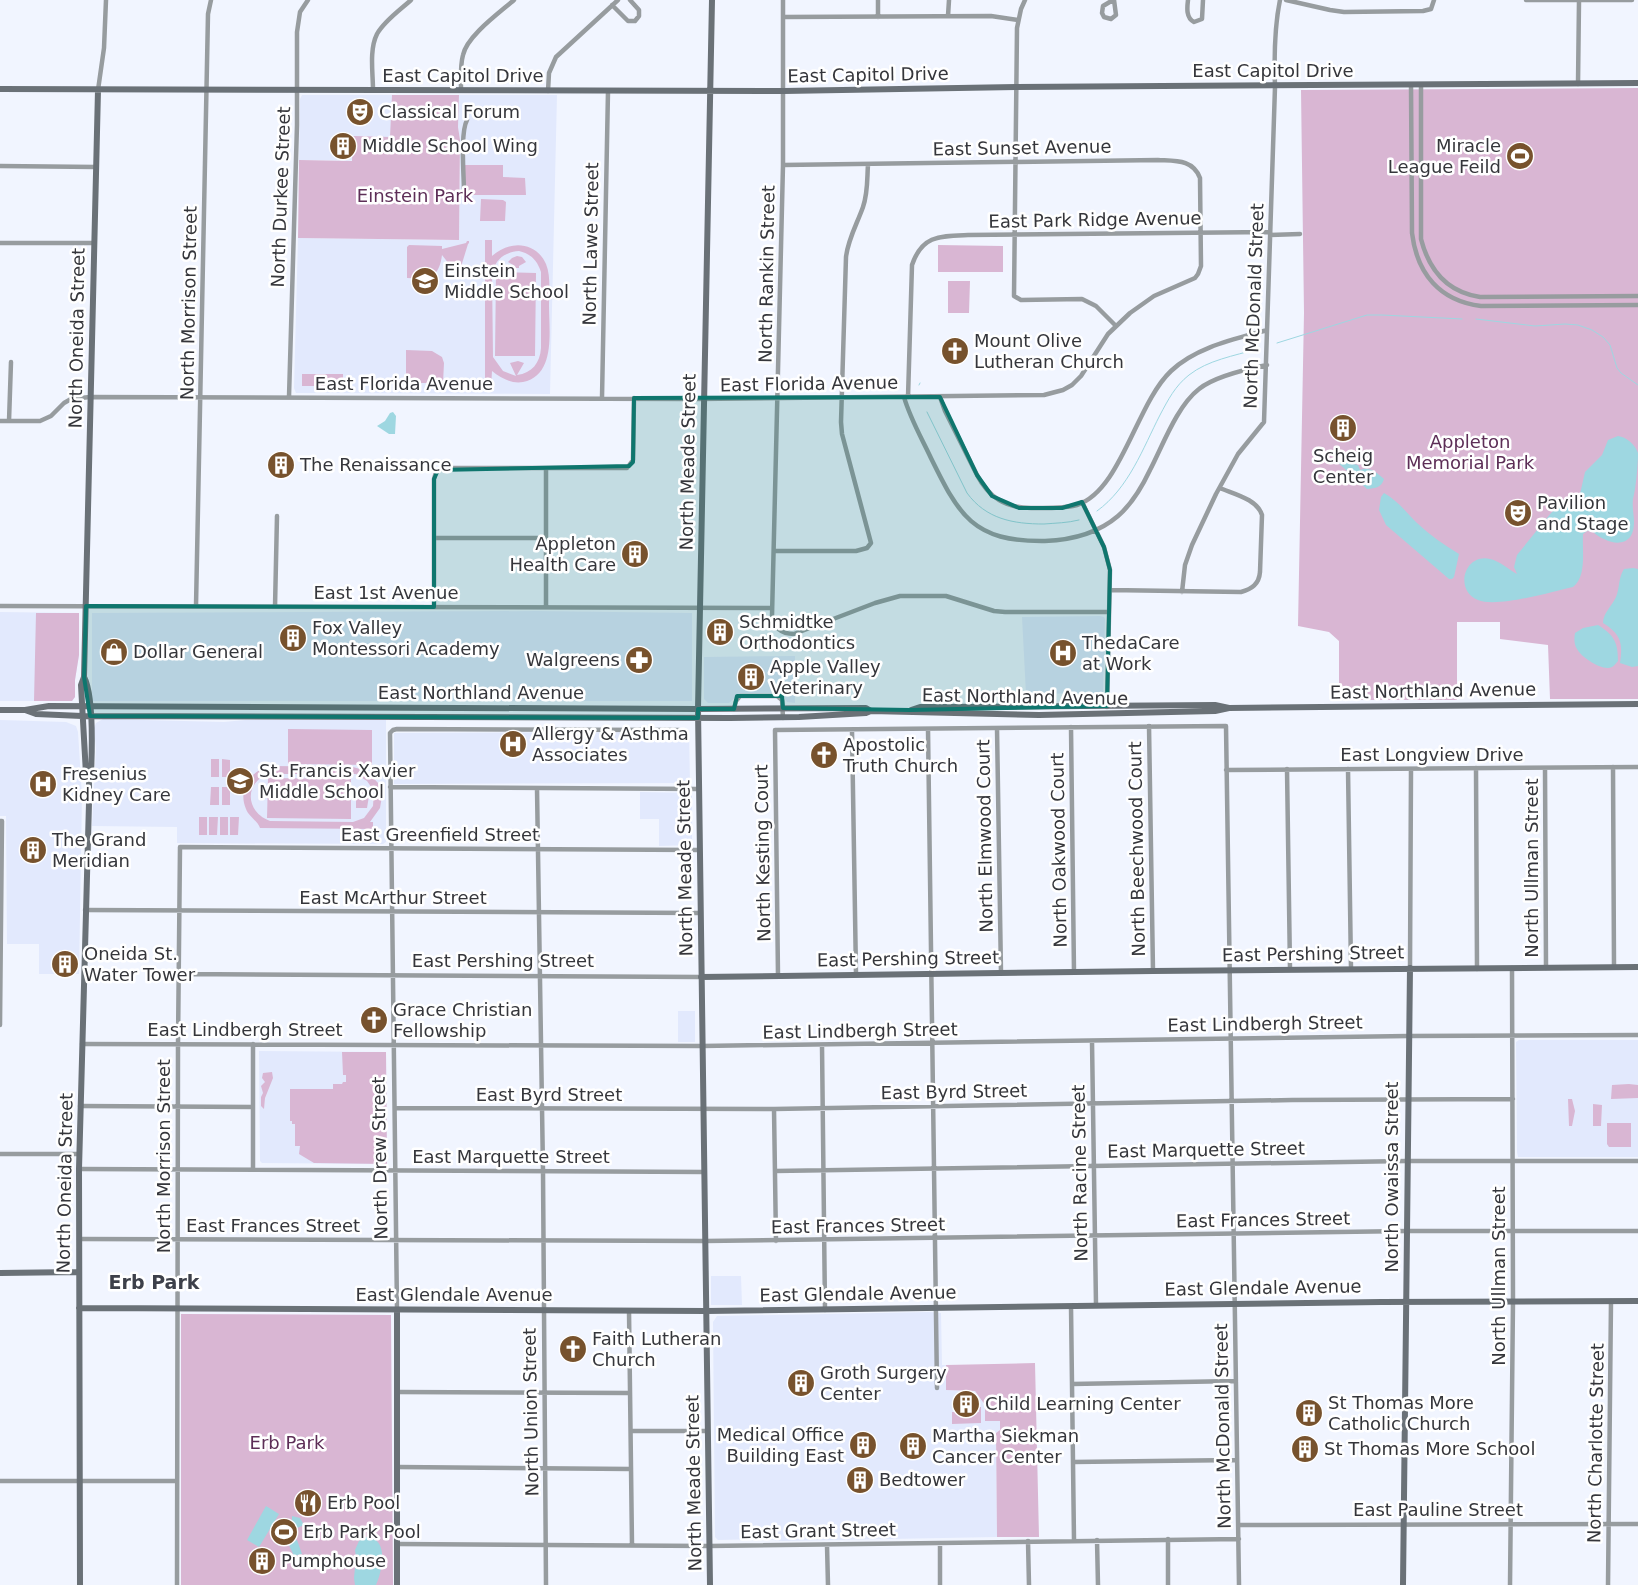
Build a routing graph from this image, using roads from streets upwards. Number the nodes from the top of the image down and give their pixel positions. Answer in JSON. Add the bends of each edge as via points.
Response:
{"nodes":[{"id":1,"x":106,"y":0,"type":"edge"},
{"id":2,"x":211,"y":0,"type":"edge"},
{"id":3,"x":308,"y":0,"type":"edge"},
{"id":4,"x":411,"y":0,"type":"edge"},
{"id":5,"x":514,"y":0,"type":"edge"},
{"id":6,"x":618,"y":0,"type":"edge"},
{"id":7,"x":630,"y":0,"type":"edge"},
{"id":8,"x":712,"y":0,"type":"edge"},
{"id":9,"x":783,"y":0,"type":"edge"},
{"id":10,"x":878,"y":0,"type":"edge"},
{"id":11,"x":949,"y":0,"type":"edge"},
{"id":12,"x":1025,"y":0,"type":"edge"},
{"id":13,"x":1188,"y":0,"type":"edge"},
{"id":14,"x":1203,"y":0,"type":"edge"},
{"id":15,"x":1280,"y":0,"type":"edge"},
{"id":16,"x":1286,"y":0,"type":"edge"},
{"id":17,"x":1526,"y":0,"type":"edge"},
{"id":18,"x":1632,"y":0,"type":"edge"},
{"id":19,"x":1579,"y":1,"type":"edge"},
{"id":20,"x":1434,"y":2,"type":"edge"},
{"id":21,"x":612,"y":5,"type":"junction"},
{"id":22,"x":948,"y":16,"type":"junction"},
{"id":23,"x":783,"y":17,"type":"junction"},
{"id":24,"x":878,"y":17,"type":"junction"},
{"id":25,"x":1018,"y":20,"type":"junction"},
{"id":26,"x":1638,"y":83,"type":"edge"},
{"id":27,"x":1578,"y":84,"type":"junction"},
{"id":28,"x":1411,"y":85,"type":"junction"},
{"id":29,"x":1421,"y":85,"type":"junction"},
{"id":30,"x":1016,"y":87,"type":"junction"},
{"id":31,"x":1275,"y":87,"type":"junction"},
{"id":32,"x":0,"y":89,"type":"edge"},
{"id":33,"x":98,"y":90,"type":"junction"},
{"id":34,"x":207,"y":90,"type":"junction"},
{"id":35,"x":297,"y":90,"type":"junction"},
{"id":36,"x":373,"y":90,"type":"junction"},
{"id":37,"x":461,"y":90,"type":"junction"},
{"id":38,"x":548,"y":91,"type":"junction"},
{"id":39,"x":608,"y":91,"type":"junction"},
{"id":40,"x":711,"y":92,"type":"junction"},
{"id":41,"x":784,"y":92,"type":"junction"},
{"id":42,"x":467,"y":120,"type":"dead end"},
{"id":43,"x":1015,"y":162,"type":"junction"},
{"id":44,"x":868,"y":164,"type":"junction"},
{"id":45,"x":783,"y":165,"type":"junction"},
{"id":46,"x":0,"y":166,"type":"edge"},
{"id":47,"x":96,"y":167,"type":"junction"},
{"id":48,"x":464,"y":192,"type":"dead end"},
{"id":49,"x":1201,"y":232,"type":"junction"},
{"id":50,"x":1270,"y":233,"type":"junction"},
{"id":51,"x":1300,"y":234,"type":"dead end"},
{"id":52,"x":1014,"y":235,"type":"junction"},
{"id":53,"x":0,"y":243,"type":"edge"},
{"id":54,"x":94,"y":243,"type":"junction"},
{"id":55,"x":1638,"y":296,"type":"edge"},
{"id":56,"x":1638,"y":305,"type":"edge"},
{"id":57,"x":1116,"y":326,"type":"junction"},
{"id":58,"x":1267,"y":330,"type":"junction"},
{"id":59,"x":11,"y":362,"type":"dead end"},
{"id":60,"x":1267,"y":365,"type":"junction"},
{"id":61,"x":90,"y":396,"type":"junction"},
{"id":62,"x":940,"y":396,"type":"junction"},
{"id":63,"x":200,"y":397,"type":"junction"},
{"id":64,"x":289,"y":397,"type":"junction"},
{"id":65,"x":841,"y":397,"type":"junction"},
{"id":66,"x":906,"y":397,"type":"junction"},
{"id":67,"x":602,"y":398,"type":"junction"},
{"id":68,"x":634,"y":398,"type":"junction"},
{"id":69,"x":778,"y":398,"type":"junction"},
{"id":70,"x":704,"y":399,"type":"junction"},
{"id":71,"x":0,"y":421,"type":"edge"},
{"id":72,"x":9,"y":421,"type":"junction"},
{"id":73,"x":546,"y":468,"type":"junction"},
{"id":74,"x":1220,"y":488,"type":"junction"},
{"id":75,"x":1082,"y":502,"type":"junction"},
{"id":76,"x":277,"y":516,"type":"dead end"},
{"id":77,"x":1096,"y":532,"type":"junction"},
{"id":78,"x":434,"y":538,"type":"junction"},
{"id":79,"x":546,"y":538,"type":"junction"},
{"id":80,"x":774,"y":551,"type":"junction"},
{"id":81,"x":1110,"y":590,"type":"junction"},
{"id":82,"x":1182,"y":592,"type":"junction"},
{"id":83,"x":0,"y":606,"type":"edge"},
{"id":84,"x":86,"y":606,"type":"junction"},
{"id":85,"x":196,"y":606,"type":"junction"},
{"id":86,"x":275,"y":607,"type":"junction"},
{"id":87,"x":434,"y":607,"type":"junction"},
{"id":88,"x":546,"y":608,"type":"junction"},
{"id":89,"x":700,"y":608,"type":"junction"},
{"id":90,"x":772,"y":608,"type":"junction"},
{"id":91,"x":1109,"y":612,"type":"junction"},
{"id":92,"x":84,"y":677,"type":"junction"},
{"id":93,"x":1638,"y":704,"type":"edge"},
{"id":94,"x":90,"y":706,"type":"junction"},
{"id":95,"x":1107,"y":706,"type":"junction"},
{"id":96,"x":82,"y":707,"type":"junction"},
{"id":97,"x":783,"y":708,"type":"junction"},
{"id":98,"x":1229,"y":708,"type":"junction"},
{"id":99,"x":698,"y":709,"type":"junction"},
{"id":100,"x":734,"y":709,"type":"junction"},
{"id":101,"x":0,"y":710,"type":"edge"},
{"id":102,"x":25,"y":710,"type":"junction"},
{"id":103,"x":871,"y":710,"type":"junction"},
{"id":104,"x":910,"y":710,"type":"junction"},
{"id":105,"x":1107,"y":714,"type":"junction"},
{"id":106,"x":82,"y":716,"type":"junction"},
{"id":107,"x":90,"y":716,"type":"junction"},
{"id":108,"x":698,"y":718,"type":"junction"},
{"id":109,"x":783,"y":718,"type":"junction"},
{"id":110,"x":1149,"y":726,"type":"junction"},
{"id":111,"x":1071,"y":727,"type":"junction"},
{"id":112,"x":997,"y":728,"type":"junction"},
{"id":113,"x":928,"y":729,"type":"junction"},
{"id":114,"x":679,"y":730,"type":"dead end"},
{"id":115,"x":852,"y":730,"type":"junction"},
{"id":116,"x":1613,"y":767,"type":"junction"},
{"id":117,"x":1638,"y":767,"type":"edge"},
{"id":118,"x":1476,"y":768,"type":"junction"},
{"id":119,"x":1545,"y":768,"type":"junction"},
{"id":120,"x":1287,"y":769,"type":"junction"},
{"id":121,"x":1348,"y":769,"type":"junction"},
{"id":122,"x":1411,"y":769,"type":"junction"},
{"id":123,"x":1226,"y":770,"type":"junction"},
{"id":124,"x":88,"y":781,"type":"junction"},
{"id":125,"x":390,"y":786,"type":"junction"},
{"id":126,"x":537,"y":788,"type":"junction"},
{"id":127,"x":699,"y":789,"type":"junction"},
{"id":128,"x":1,"y":821,"type":"edge"},
{"id":129,"x":180,"y":846,"type":"joint"},
{"id":130,"x":391,"y":848,"type":"junction"},
{"id":131,"x":538,"y":849,"type":"junction"},
{"id":132,"x":700,"y":850,"type":"junction"},
{"id":133,"x":1,"y":886,"type":"edge"},
{"id":134,"x":86,"y":910,"type":"junction"},
{"id":135,"x":179,"y":910,"type":"junction"},
{"id":136,"x":392,"y":912,"type":"junction"},
{"id":137,"x":539,"y":912,"type":"junction"},
{"id":138,"x":700,"y":913,"type":"junction"},
{"id":139,"x":1,"y":947,"type":"edge"},
{"id":140,"x":1614,"y":967,"type":"junction"},
{"id":141,"x":1638,"y":967,"type":"edge"},
{"id":142,"x":1410,"y":968,"type":"junction"},
{"id":143,"x":1512,"y":968,"type":"junction"},
{"id":144,"x":1546,"y":968,"type":"junction"},
{"id":145,"x":1351,"y":969,"type":"junction"},
{"id":146,"x":1478,"y":969,"type":"junction"},
{"id":147,"x":1230,"y":970,"type":"junction"},
{"id":148,"x":1290,"y":970,"type":"junction"},
{"id":149,"x":1153,"y":971,"type":"junction"},
{"id":150,"x":1074,"y":972,"type":"junction"},
{"id":151,"x":1001,"y":973,"type":"junction"},
{"id":152,"x":178,"y":974,"type":"junction"},
{"id":153,"x":856,"y":974,"type":"junction"},
{"id":154,"x":932,"y":974,"type":"junction"},
{"id":155,"x":393,"y":975,"type":"junction"},
{"id":156,"x":540,"y":976,"type":"junction"},
{"id":157,"x":778,"y":976,"type":"junction"},
{"id":158,"x":701,"y":977,"type":"junction"},
{"id":159,"x":0,"y":1022,"type":"edge"},
{"id":160,"x":1638,"y":1035,"type":"edge"},
{"id":161,"x":1408,"y":1036,"type":"junction"},
{"id":162,"x":1512,"y":1036,"type":"junction"},
{"id":163,"x":1231,"y":1038,"type":"junction"},
{"id":164,"x":1092,"y":1041,"type":"junction"},
{"id":165,"x":82,"y":1044,"type":"junction"},
{"id":166,"x":178,"y":1044,"type":"junction"},
{"id":167,"x":253,"y":1044,"type":"junction"},
{"id":168,"x":394,"y":1044,"type":"junction"},
{"id":169,"x":933,"y":1044,"type":"junction"},
{"id":170,"x":822,"y":1045,"type":"junction"},
{"id":171,"x":540,"y":1046,"type":"junction"},
{"id":172,"x":702,"y":1046,"type":"junction"},
{"id":173,"x":1407,"y":1099,"type":"junction"},
{"id":174,"x":1513,"y":1099,"type":"junction"},
{"id":175,"x":1232,"y":1101,"type":"junction"},
{"id":176,"x":1093,"y":1104,"type":"junction"},
{"id":177,"x":80,"y":1106,"type":"junction"},
{"id":178,"x":178,"y":1106,"type":"junction"},
{"id":179,"x":934,"y":1106,"type":"junction"},
{"id":180,"x":253,"y":1107,"type":"junction"},
{"id":181,"x":395,"y":1108,"type":"junction"},
{"id":182,"x":542,"y":1108,"type":"junction"},
{"id":183,"x":774,"y":1108,"type":"junction"},
{"id":184,"x":822,"y":1108,"type":"junction"},
{"id":185,"x":703,"y":1109,"type":"junction"},
{"id":186,"x":0,"y":1154,"type":"edge"},
{"id":187,"x":79,"y":1154,"type":"junction"},
{"id":188,"x":1638,"y":1161,"type":"edge"},
{"id":189,"x":1406,"y":1162,"type":"junction"},
{"id":190,"x":1512,"y":1162,"type":"junction"},
{"id":191,"x":1233,"y":1164,"type":"junction"},
{"id":192,"x":1094,"y":1166,"type":"junction"},
{"id":193,"x":935,"y":1168,"type":"junction"},
{"id":194,"x":79,"y":1169,"type":"junction"},
{"id":195,"x":178,"y":1169,"type":"junction"},
{"id":196,"x":253,"y":1169,"type":"junction"},
{"id":197,"x":396,"y":1170,"type":"junction"},
{"id":198,"x":822,"y":1170,"type":"junction"},
{"id":199,"x":543,"y":1171,"type":"junction"},
{"id":200,"x":775,"y":1171,"type":"junction"},
{"id":201,"x":704,"y":1172,"type":"junction"},
{"id":202,"x":1513,"y":1231,"type":"junction"},
{"id":203,"x":1638,"y":1231,"type":"edge"},
{"id":204,"x":1407,"y":1232,"type":"junction"},
{"id":205,"x":1234,"y":1234,"type":"junction"},
{"id":206,"x":1094,"y":1236,"type":"junction"},
{"id":207,"x":78,"y":1239,"type":"junction"},
{"id":208,"x":936,"y":1239,"type":"junction"},
{"id":209,"x":178,"y":1240,"type":"junction"},
{"id":210,"x":824,"y":1240,"type":"junction"},
{"id":211,"x":396,"y":1241,"type":"junction"},
{"id":212,"x":543,"y":1241,"type":"junction"},
{"id":213,"x":776,"y":1241,"type":"junction"},
{"id":214,"x":705,"y":1242,"type":"junction"},
{"id":215,"x":79,"y":1272,"type":"junction"},
{"id":216,"x":0,"y":1273,"type":"edge"},
{"id":217,"x":1513,"y":1301,"type":"junction"},
{"id":218,"x":1611,"y":1301,"type":"junction"},
{"id":219,"x":1638,"y":1301,"type":"edge"},
{"id":220,"x":1406,"y":1302,"type":"junction"},
{"id":221,"x":1235,"y":1304,"type":"junction"},
{"id":222,"x":1096,"y":1305,"type":"junction"},
{"id":223,"x":1071,"y":1306,"type":"junction"},
{"id":224,"x":79,"y":1308,"type":"junction"},
{"id":225,"x":177,"y":1308,"type":"junction"},
{"id":226,"x":937,"y":1308,"type":"junction"},
{"id":227,"x":397,"y":1310,"type":"junction"},
{"id":228,"x":825,"y":1310,"type":"junction"},
{"id":229,"x":544,"y":1311,"type":"junction"},
{"id":230,"x":629,"y":1311,"type":"junction"},
{"id":231,"x":706,"y":1311,"type":"junction"},
{"id":232,"x":1236,"y":1381,"type":"junction"},
{"id":233,"x":1072,"y":1384,"type":"junction"},
{"id":234,"x":938,"y":1388,"type":"dead end"},
{"id":235,"x":398,"y":1392,"type":"junction"},
{"id":236,"x":545,"y":1393,"type":"junction"},
{"id":237,"x":630,"y":1393,"type":"junction"},
{"id":238,"x":631,"y":1431,"type":"junction"},
{"id":239,"x":708,"y":1431,"type":"junction"},
{"id":240,"x":1237,"y":1460,"type":"junction"},
{"id":241,"x":1073,"y":1462,"type":"junction"},
{"id":242,"x":398,"y":1467,"type":"junction"},
{"id":243,"x":546,"y":1468,"type":"junction"},
{"id":244,"x":631,"y":1469,"type":"junction"},
{"id":245,"x":0,"y":1481,"type":"edge"},
{"id":246,"x":80,"y":1481,"type":"junction"},
{"id":247,"x":177,"y":1481,"type":"junction"},
{"id":248,"x":1238,"y":1524,"type":"junction"},
{"id":249,"x":1404,"y":1524,"type":"junction"},
{"id":250,"x":1510,"y":1524,"type":"junction"},
{"id":251,"x":1608,"y":1524,"type":"junction"},
{"id":252,"x":1638,"y":1524,"type":"edge"},
{"id":253,"x":1238,"y":1538,"type":"junction"},
{"id":254,"x":1168,"y":1539,"type":"junction"},
{"id":255,"x":1074,"y":1540,"type":"junction"},
{"id":256,"x":1097,"y":1540,"type":"junction"},
{"id":257,"x":1028,"y":1541,"type":"junction"},
{"id":258,"x":397,"y":1544,"type":"junction"},
{"id":259,"x":940,"y":1544,"type":"junction"},
{"id":260,"x":546,"y":1545,"type":"junction"},
{"id":261,"x":632,"y":1545,"type":"junction"},
{"id":262,"x":828,"y":1545,"type":"junction"},
{"id":263,"x":709,"y":1546,"type":"junction"},
{"id":264,"x":80,"y":1585,"type":"edge"},
{"id":265,"x":177,"y":1585,"type":"edge"},
{"id":266,"x":397,"y":1585,"type":"edge"},
{"id":267,"x":546,"y":1585,"type":"edge"},
{"id":268,"x":710,"y":1585,"type":"edge"},
{"id":269,"x":828,"y":1585,"type":"edge"},
{"id":270,"x":940,"y":1585,"type":"edge"},
{"id":271,"x":1029,"y":1585,"type":"edge"},
{"id":272,"x":1098,"y":1585,"type":"edge"},
{"id":273,"x":1168,"y":1585,"type":"edge"},
{"id":274,"x":1239,"y":1585,"type":"edge"},
{"id":275,"x":1403,"y":1585,"type":"edge"},
{"id":276,"x":1510,"y":1585,"type":"edge"},
{"id":277,"x":1608,"y":1585,"type":"edge"}],
"edges":[{"from":1,"to":33,"type":"street","name":"North Oneida Street"},
{"from":2,"to":34,"type":"street","name":"North Morrison Street"},
{"from":3,"to":35,"type":"street","name":"North Durkee Street","via":[[300,12],[297,32]]},
{"from":4,"to":36,"type":"street","via":[[377,34],[372,56]]},
{"from":5,"to":37,"type":"street","via":[[464,48]]},
{"from":6,"to":21,"type":"street"},
{"from":7,"to":21,"type":"street","via":[[639,10],[635,21],[628,21]]},
{"from":8,"to":40,"type":"street","name":"North Meade Street"},
{"from":9,"to":23,"type":"street","name":"North Rankin Street"},
{"from":10,"to":24,"type":"street"},
{"from":11,"to":22,"type":"street"},
{"from":12,"to":25,"type":"street"},
{"from":13,"to":14,"type":"street","via":[[1188,15],[1194,22],[1202,19]]},
{"from":15,"to":31,"type":"street","name":"North McDonald Street","via":[[1275,29]]},
{"from":16,"to":20,"type":"street","via":[[1344,12],[1424,11],[1431,9]]},
{"from":17,"to":19,"type":"street"},
{"from":18,"to":19,"type":"street"},
{"from":19,"to":27,"type":"street"},
{"from":21,"to":38,"type":"street","via":[[556,57],[549,73]]},
{"from":22,"to":24,"type":"street"},
{"from":22,"to":25,"type":"street"},
{"from":23,"to":24,"type":"street"},
{"from":23,"to":41,"type":"street","name":"North Rankin Street"},
{"from":25,"to":30,"type":"street"},
{"from":26,"to":27,"type":"street","name":"East Capitol Drive"},
{"from":27,"to":29,"type":"street","name":"East Capitol Drive"},
{"from":28,"to":29,"type":"street","name":"East Capitol Drive"},
{"from":28,"to":31,"type":"street","name":"East Capitol Drive"},
{"from":28,"to":56,"type":"street","via":[[1413,241],[1420,266],[1436,287],[1457,300],[1482,306]]},
{"from":29,"to":55,"type":"street","via":[[1421,239],[1428,261],[1440,278],[1459,291],[1480,296]]},
{"from":30,"to":31,"type":"street","name":"East Capitol Drive"},
{"from":30,"to":41,"type":"street","name":"East Capitol Drive"},
{"from":30,"to":43,"type":"street"},
{"from":31,"to":50,"type":"street","name":"North McDonald Street"},
{"from":32,"to":33,"type":"street","name":"East Capitol Drive"},
{"from":33,"to":34,"type":"street","name":"East Capitol Drive"},
{"from":33,"to":47,"type":"street","name":"North Oneida Street"},
{"from":34,"to":35,"type":"street","name":"East Capitol Drive"},
{"from":34,"to":63,"type":"street","name":"North Morrison Street"},
{"from":35,"to":36,"type":"street","name":"East Capitol Drive"},
{"from":35,"to":64,"type":"street","name":"North Durkee Street"},
{"from":36,"to":37,"type":"street","name":"East Capitol Drive"},
{"from":37,"to":38,"type":"street","name":"East Capitol Drive"},
{"from":38,"to":39,"type":"street","name":"East Capitol Drive"},
{"from":39,"to":40,"type":"street","name":"East Capitol Drive"},
{"from":39,"to":67,"type":"street","name":"North Lawe Street"},
{"from":40,"to":41,"type":"street","name":"East Capitol Drive"},
{"from":40,"to":70,"type":"street","name":"North Meade Street"},
{"from":41,"to":45,"type":"street","name":"North Rankin Street"},
{"from":42,"to":48,"type":"street"},
{"from":43,"to":44,"type":"street","name":"East Sunset Avenue"},
{"from":43,"to":49,"type":"street","name":"East Sunset Avenue","via":[[1185,162],[1195,168],[1200,178]]},
{"from":43,"to":52,"type":"street"},
{"from":44,"to":45,"type":"street","name":"East Sunset Avenue"},
{"from":44,"to":65,"type":"street","via":[[866,193],[846,257]]},
{"from":45,"to":69,"type":"street","name":"North Rankin Street"},
{"from":46,"to":47,"type":"street"},
{"from":47,"to":54,"type":"street","name":"North Oneida Street"},
{"from":49,"to":50,"type":"street","name":"East Park Ridge Avenue"},
{"from":49,"to":52,"type":"street","name":"East Park Ridge Avenue"},
{"from":49,"to":57,"type":"street","name":"East Florida Avenue","via":[[1198,274],[1154,296]]},
{"from":50,"to":51,"type":"street","name":"East Park Ridge Avenue"},
{"from":50,"to":58,"type":"street","name":"North McDonald Street"},
{"from":52,"to":57,"type":"street","via":[[1014,296],[1082,299],[1096,306]]},
{"from":52,"to":66,"type":"street","name":"East Park Ridge Avenue","via":[[943,236],[923,245],[914,258]]},
{"from":53,"to":54,"type":"street"},
{"from":54,"to":61,"type":"street","name":"North Oneida Street"},
{"from":57,"to":62,"type":"street","name":"East Florida Avenue","via":[[1081,376],[1054,394]]},
{"from":58,"to":60,"type":"street","name":"North McDonald Street"},
{"from":58,"to":75,"type":"street","via":[[1207,348],[1172,370],[1148,402],[1108,480],[1096,494]]},
{"from":59,"to":72,"type":"street"},
{"from":60,"to":74,"type":"street","name":"North McDonald Street","via":[[1264,422],[1238,454]]},
{"from":60,"to":77,"type":"street","via":[[1199,388],[1178,414],[1136,497],[1120,515]]},
{"from":61,"to":63,"type":"street","name":"East Florida Avenue"},
{"from":61,"to":72,"type":"street","name":"East Florida Avenue","via":[[67,401],[52,416],[40,421]]},
{"from":61,"to":84,"type":"street","name":"North Oneida Street"},
{"from":62,"to":66,"type":"street","name":"East Florida Avenue"},
{"from":62,"to":75,"type":"street","via":[[976,475],[992,496],[1019,508],[1062,508]]},
{"from":63,"to":64,"type":"street","name":"East Florida Avenue"},
{"from":63,"to":85,"type":"street","name":"North Morrison Street"},
{"from":64,"to":67,"type":"street","name":"East Florida Avenue"},
{"from":65,"to":66,"type":"street","name":"East Florida Avenue"},
{"from":65,"to":69,"type":"street","name":"East Florida Avenue"},
{"from":65,"to":80,"type":"street","via":[[841,429],[870,546],[856,551]]},
{"from":66,"to":77,"type":"street","via":[[912,419],[953,500],[980,528],[1000,537],[1022,540],[1060,540]]},
{"from":67,"to":68,"type":"street","name":"East Florida Avenue"},
{"from":68,"to":70,"type":"street","name":"East Florida Avenue"},
{"from":68,"to":73,"type":"street","via":[[633,460],[629,466],[622,469]]},
{"from":69,"to":70,"type":"street","name":"East Florida Avenue"},
{"from":69,"to":80,"type":"street","name":"North Rankin Street"},
{"from":70,"to":89,"type":"street","name":"North Meade Street"},
{"from":71,"to":72,"type":"street","name":"East Florida Avenue"},
{"from":73,"to":78,"type":"street","via":[[438,470],[434,479]]},
{"from":73,"to":79,"type":"street"},
{"from":74,"to":82,"type":"street","name":"North McDonald Street","via":[[1187,557]]},
{"from":74,"to":82,"type":"street","via":[[1253,503],[1260,510],[1259,581],[1241,592]]},
{"from":75,"to":77,"type":"street"},
{"from":76,"to":86,"type":"street"},
{"from":77,"to":81,"type":"street","via":[[1107,556]]},
{"from":78,"to":79,"type":"street"},
{"from":78,"to":87,"type":"street"},
{"from":79,"to":88,"type":"street"},
{"from":80,"to":90,"type":"street","name":"North Rankin Street"},
{"from":81,"to":82,"type":"street"},
{"from":81,"to":91,"type":"street"},
{"from":83,"to":84,"type":"street","name":"East 1st Avenue"},
{"from":84,"to":85,"type":"street","name":"East 1st Avenue"},
{"from":84,"to":92,"type":"street","name":"North Oneida Street"},
{"from":85,"to":86,"type":"street","name":"East 1st Avenue"},
{"from":86,"to":87,"type":"street","name":"East 1st Avenue"},
{"from":87,"to":88,"type":"street","name":"East 1st Avenue"},
{"from":88,"to":89,"type":"street","name":"East 1st Avenue"},
{"from":89,"to":90,"type":"street","name":"East 1st Avenue"},
{"from":89,"to":99,"type":"street","name":"North Meade Street"},
{"from":90,"to":91,"type":"street","name":"North Rankin Street","via":[[773,622],[782,632],[794,634],[900,596],[946,596],[1005,612]]},
{"from":91,"to":95,"type":"street"},
{"from":92,"to":94,"type":"street","name":"North Oneida Street"},
{"from":92,"to":96,"type":"street","name":"North Oneida Street"},
{"from":93,"to":98,"type":"street","name":"East Northland Avenue"},
{"from":94,"to":96,"type":"street","name":"East Northland Avenue"},
{"from":94,"to":99,"type":"street","name":"East Northland Avenue"},
{"from":94,"to":107,"type":"street","name":"North Oneida Street"},
{"from":95,"to":98,"type":"street","name":"East Northland Avenue","via":[[1215,705]]},
{"from":95,"to":104,"type":"street","name":"East Northland Avenue","via":[[928,707]]},
{"from":95,"to":105,"type":"street"},
{"from":96,"to":102,"type":"street","name":"East Northland Avenue"},
{"from":96,"to":106,"type":"street","name":"North Oneida Street"},
{"from":97,"to":100,"type":"street","name":"East Northland Avenue"},
{"from":97,"to":100,"type":"street","via":[[781,698],[777,696],[742,696],[737,698]]},
{"from":97,"to":103,"type":"street","name":"East Northland Avenue"},
{"from":97,"to":109,"type":"street"},
{"from":98,"to":105,"type":"street","name":"East Northland Avenue"},
{"from":99,"to":100,"type":"street","name":"East Northland Avenue"},
{"from":99,"to":108,"type":"street","name":"North Meade Street"},
{"from":101,"to":102,"type":"street"},
{"from":102,"to":106,"type":"street","name":"East Northland Avenue","via":[[45,715]]},
{"from":103,"to":104,"type":"street","name":"East Northland Avenue"},
{"from":103,"to":109,"type":"street","name":"East Northland Avenue","via":[[866,713]]},
{"from":104,"to":105,"type":"street","name":"East Northland Avenue","via":[[941,714]]},
{"from":106,"to":107,"type":"street","name":"East Northland Avenue"},
{"from":106,"to":124,"type":"street","name":"North Oneida Street"},
{"from":107,"to":108,"type":"street","name":"East Northland Avenue"},
{"from":107,"to":124,"type":"street","name":"North Oneida Street","via":[[91,774]]},
{"from":108,"to":109,"type":"street","name":"East Northland Avenue"},
{"from":108,"to":127,"type":"street","name":"North Meade Street"},
{"from":110,"to":111,"type":"street"},
{"from":110,"to":123,"type":"street","name":"North McDonald Street","via":[[1226,726]]},
{"from":110,"to":149,"type":"street","name":"North Beechwood Court"},
{"from":111,"to":112,"type":"street"},
{"from":111,"to":150,"type":"street","name":"North Oakwood Court"},
{"from":112,"to":113,"type":"street"},
{"from":112,"to":151,"type":"street","name":"North Elmwood Court"},
{"from":113,"to":115,"type":"street"},
{"from":113,"to":154,"type":"street"},
{"from":114,"to":125,"type":"street","name":"North Drew Street","via":[[397,729],[389,736]]},
{"from":115,"to":153,"type":"street"},
{"from":115,"to":157,"type":"street","name":"North Kesting Court","via":[[775,730]]},
{"from":116,"to":117,"type":"street","name":"East Longview Drive"},
{"from":116,"to":119,"type":"street","name":"East Longview Drive"},
{"from":116,"to":140,"type":"street"},
{"from":118,"to":119,"type":"street","name":"East Longview Drive"},
{"from":118,"to":122,"type":"street","name":"East Longview Drive"},
{"from":118,"to":146,"type":"street"},
{"from":119,"to":144,"type":"street","name":"North Ullman Street"},
{"from":120,"to":121,"type":"street","name":"East Longview Drive"},
{"from":120,"to":123,"type":"street","name":"East Longview Drive"},
{"from":120,"to":148,"type":"street"},
{"from":121,"to":122,"type":"street","name":"East Longview Drive"},
{"from":121,"to":145,"type":"street"},
{"from":122,"to":142,"type":"street","name":"North Owaissa Street"},
{"from":123,"to":147,"type":"street","name":"North McDonald Street"},
{"from":124,"to":134,"type":"street","name":"North Oneida Street"},
{"from":125,"to":126,"type":"street"},
{"from":125,"to":130,"type":"street","name":"North Drew Street"},
{"from":126,"to":127,"type":"street"},
{"from":126,"to":131,"type":"street","name":"North Union Street"},
{"from":127,"to":132,"type":"street","name":"North Meade Street"},
{"from":128,"to":133,"type":"street"},
{"from":129,"to":130,"type":"street","name":"East Greenfield Street"},
{"from":129,"to":135,"type":"street","name":"North Morrison Street"},
{"from":130,"to":131,"type":"street","name":"East Greenfield Street"},
{"from":130,"to":136,"type":"street","name":"North Drew Street"},
{"from":131,"to":132,"type":"street","name":"East Greenfield Street"},
{"from":131,"to":137,"type":"street","name":"North Union Street"},
{"from":132,"to":138,"type":"street","name":"North Meade Street"},
{"from":133,"to":139,"type":"street"},
{"from":134,"to":135,"type":"street","name":"East McArthur Street"},
{"from":134,"to":165,"type":"street","name":"North Oneida Street"},
{"from":135,"to":136,"type":"street","name":"East McArthur Street"},
{"from":135,"to":152,"type":"street","name":"North Morrison Street"},
{"from":136,"to":137,"type":"street","name":"East McArthur Street"},
{"from":136,"to":155,"type":"street","name":"North Drew Street"},
{"from":137,"to":138,"type":"street","name":"East McArthur Street"},
{"from":137,"to":156,"type":"street","name":"North Union Street"},
{"from":138,"to":158,"type":"street","name":"North Meade Street"},
{"from":139,"to":159,"type":"street"},
{"from":140,"to":141,"type":"street","name":"East Pershing Street"},
{"from":140,"to":144,"type":"street","name":"East Pershing Street"},
{"from":142,"to":145,"type":"street","name":"East Pershing Street"},
{"from":142,"to":146,"type":"street","name":"East Pershing Street"},
{"from":142,"to":161,"type":"street","name":"North Owaissa Street"},
{"from":143,"to":144,"type":"street","name":"East Pershing Street"},
{"from":143,"to":146,"type":"street","name":"East Pershing Street"},
{"from":143,"to":162,"type":"street","name":"North Ullman Street"},
{"from":145,"to":148,"type":"street","name":"East Pershing Street"},
{"from":147,"to":148,"type":"street","name":"East Pershing Street"},
{"from":147,"to":149,"type":"street","name":"East Pershing Street"},
{"from":147,"to":163,"type":"street","name":"North McDonald Street"},
{"from":149,"to":150,"type":"street","name":"East Pershing Street"},
{"from":150,"to":151,"type":"street","name":"East Pershing Street"},
{"from":151,"to":154,"type":"street","name":"East Pershing Street"},
{"from":152,"to":155,"type":"street","name":"East Pershing Street"},
{"from":152,"to":166,"type":"street","name":"North Morrison Street"},
{"from":153,"to":154,"type":"street","name":"East Pershing Street"},
{"from":153,"to":157,"type":"street","name":"East Pershing Street"},
{"from":154,"to":169,"type":"street"},
{"from":155,"to":156,"type":"street","name":"East Pershing Street"},
{"from":155,"to":168,"type":"street","name":"North Drew Street"},
{"from":156,"to":158,"type":"street","name":"East Pershing Street"},
{"from":156,"to":171,"type":"street","name":"North Union Street"},
{"from":157,"to":158,"type":"street","name":"East Pershing Street"},
{"from":158,"to":172,"type":"street","name":"North Meade Street"},
{"from":160,"to":162,"type":"street","name":"East Lindbergh Street"},
{"from":161,"to":162,"type":"street","name":"East Lindbergh Street"},
{"from":161,"to":163,"type":"street","name":"East Lindbergh Street"},
{"from":161,"to":173,"type":"street","name":"North Owaissa Street"},
{"from":162,"to":174,"type":"street","name":"North Ullman Street"},
{"from":163,"to":164,"type":"street","name":"East Lindbergh Street"},
{"from":163,"to":175,"type":"street","name":"North McDonald Street"},
{"from":164,"to":169,"type":"street","name":"East Lindbergh Street"},
{"from":164,"to":176,"type":"street","name":"North Racine Street"},
{"from":165,"to":166,"type":"street","name":"East Lindbergh Street"},
{"from":165,"to":177,"type":"street","name":"North Oneida Street"},
{"from":166,"to":167,"type":"street","name":"East Lindbergh Street"},
{"from":166,"to":178,"type":"street","name":"North Morrison Street"},
{"from":167,"to":168,"type":"street","name":"East Lindbergh Street"},
{"from":167,"to":180,"type":"street"},
{"from":168,"to":171,"type":"street","name":"East Lindbergh Street"},
{"from":168,"to":181,"type":"street","name":"North Drew Street"},
{"from":169,"to":170,"type":"street","name":"East Lindbergh Street"},
{"from":169,"to":179,"type":"street"},
{"from":170,"to":172,"type":"street","name":"East Lindbergh Street"},
{"from":170,"to":184,"type":"street"},
{"from":171,"to":172,"type":"street","name":"East Lindbergh Street"},
{"from":171,"to":182,"type":"street","name":"North Union Street"},
{"from":172,"to":185,"type":"street","name":"North Meade Street"},
{"from":173,"to":174,"type":"street","name":"East Byrd Street"},
{"from":173,"to":175,"type":"street","name":"East Byrd Street"},
{"from":173,"to":189,"type":"street","name":"North Owaissa Street"},
{"from":174,"to":190,"type":"street","name":"North Ullman Street"},
{"from":175,"to":176,"type":"street","name":"East Byrd Street"},
{"from":175,"to":191,"type":"street","name":"North McDonald Street"},
{"from":176,"to":179,"type":"street","name":"East Byrd Street"},
{"from":176,"to":192,"type":"street","name":"North Racine Street"},
{"from":177,"to":178,"type":"street"},
{"from":177,"to":187,"type":"street","name":"North Oneida Street"},
{"from":178,"to":180,"type":"street"},
{"from":178,"to":195,"type":"street","name":"North Morrison Street"},
{"from":179,"to":184,"type":"street","name":"East Byrd Street"},
{"from":179,"to":193,"type":"street"},
{"from":180,"to":196,"type":"street"},
{"from":181,"to":182,"type":"street","name":"East Byrd Street"},
{"from":181,"to":197,"type":"street","name":"North Drew Street"},
{"from":182,"to":185,"type":"street","name":"East Byrd Street"},
{"from":182,"to":199,"type":"street","name":"North Union Street"},
{"from":183,"to":184,"type":"street","name":"East Byrd Street"},
{"from":183,"to":185,"type":"street","name":"East Byrd Street"},
{"from":183,"to":200,"type":"street"},
{"from":184,"to":198,"type":"street"},
{"from":185,"to":201,"type":"street","name":"North Meade Street"},
{"from":186,"to":187,"type":"street"},
{"from":187,"to":194,"type":"street","name":"North Oneida Street"},
{"from":188,"to":190,"type":"street","name":"East Marquette Street"},
{"from":189,"to":190,"type":"street","name":"East Marquette Street"},
{"from":189,"to":191,"type":"street","name":"East Marquette Street"},
{"from":189,"to":204,"type":"street","name":"North Owaissa Street"},
{"from":190,"to":202,"type":"street","name":"North Ullman Street"},
{"from":191,"to":192,"type":"street","name":"East Marquette Street"},
{"from":191,"to":205,"type":"street","name":"North McDonald Street"},
{"from":192,"to":193,"type":"street","name":"East Marquette Street"},
{"from":192,"to":206,"type":"street","name":"North Racine Street"},
{"from":193,"to":198,"type":"street","name":"East Marquette Street"},
{"from":193,"to":208,"type":"street"},
{"from":194,"to":195,"type":"street","name":"East Marquette Street"},
{"from":194,"to":207,"type":"street","name":"North Oneida Street"},
{"from":195,"to":196,"type":"street","name":"East Marquette Street"},
{"from":195,"to":209,"type":"street","name":"North Morrison Street"},
{"from":196,"to":197,"type":"street","name":"East Marquette Street"},
{"from":197,"to":199,"type":"street","name":"East Marquette Street"},
{"from":197,"to":211,"type":"street","name":"North Drew Street"},
{"from":198,"to":200,"type":"street","name":"East Marquette Street"},
{"from":198,"to":210,"type":"street"},
{"from":199,"to":201,"type":"street","name":"East Marquette Street"},
{"from":199,"to":212,"type":"street","name":"North Union Street"},
{"from":200,"to":213,"type":"street"},
{"from":201,"to":214,"type":"street","name":"North Meade Street"},
{"from":202,"to":203,"type":"street","name":"East Frances Street"},
{"from":202,"to":204,"type":"street","name":"East Frances Street"},
{"from":202,"to":217,"type":"street","name":"North Ullman Street"},
{"from":204,"to":205,"type":"street","name":"East Frances Street"},
{"from":204,"to":220,"type":"street","name":"North Owaissa Street"},
{"from":205,"to":206,"type":"street","name":"East Frances Street"},
{"from":205,"to":221,"type":"street","name":"North McDonald Street"},
{"from":206,"to":208,"type":"street","name":"East Frances Street"},
{"from":206,"to":222,"type":"street","name":"North Racine Street"},
{"from":207,"to":209,"type":"street","name":"East Frances Street"},
{"from":207,"to":215,"type":"street","name":"North Oneida Street"},
{"from":208,"to":210,"type":"street","name":"East Frances Street"},
{"from":208,"to":226,"type":"street"},
{"from":209,"to":211,"type":"street","name":"East Frances Street"},
{"from":209,"to":225,"type":"street","name":"North Morrison Street"},
{"from":210,"to":213,"type":"street","name":"East Frances Street"},
{"from":210,"to":228,"type":"street"},
{"from":211,"to":212,"type":"street","name":"East Frances Street"},
{"from":211,"to":227,"type":"street","name":"North Drew Street"},
{"from":212,"to":214,"type":"street","name":"East Frances Street"},
{"from":212,"to":229,"type":"street","name":"North Union Street"},
{"from":213,"to":214,"type":"street","name":"East Frances Street"},
{"from":214,"to":231,"type":"street","name":"North Meade Street"},
{"from":215,"to":216,"type":"street"},
{"from":215,"to":224,"type":"street","name":"North Oneida Street"},
{"from":217,"to":218,"type":"street","name":"East Glendale Avenue"},
{"from":217,"to":220,"type":"street","name":"East Glendale Avenue"},
{"from":217,"to":250,"type":"street","name":"North Ullman Street"},
{"from":218,"to":219,"type":"street","name":"East Glendale Avenue"},
{"from":218,"to":251,"type":"street","name":"North Charlotte Street"},
{"from":220,"to":221,"type":"street","name":"East Glendale Avenue"},
{"from":220,"to":249,"type":"street","name":"North Owaissa Street"},
{"from":221,"to":222,"type":"street","name":"East Glendale Avenue"},
{"from":221,"to":232,"type":"street","name":"North McDonald Street"},
{"from":222,"to":223,"type":"street","name":"East Glendale Avenue"},
{"from":223,"to":226,"type":"street","name":"East Glendale Avenue"},
{"from":223,"to":233,"type":"street"},
{"from":224,"to":225,"type":"street","name":"East Glendale Avenue"},
{"from":224,"to":246,"type":"street","name":"North Oneida Street"},
{"from":225,"to":227,"type":"street","name":"East Glendale Avenue"},
{"from":225,"to":247,"type":"street","name":"North Morrison Street"},
{"from":226,"to":228,"type":"street","name":"East Glendale Avenue"},
{"from":226,"to":234,"type":"street"},
{"from":227,"to":229,"type":"street","name":"East Glendale Avenue"},
{"from":227,"to":235,"type":"street","name":"North Drew Street"},
{"from":228,"to":231,"type":"street","name":"East Glendale Avenue"},
{"from":229,"to":230,"type":"street","name":"East Glendale Avenue"},
{"from":229,"to":236,"type":"street","name":"North Union Street"},
{"from":230,"to":231,"type":"street","name":"East Glendale Avenue"},
{"from":230,"to":237,"type":"street"},
{"from":231,"to":239,"type":"street","name":"North Meade Street"},
{"from":232,"to":233,"type":"street"},
{"from":232,"to":240,"type":"street","name":"North McDonald Street"},
{"from":233,"to":241,"type":"street"},
{"from":235,"to":236,"type":"street"},
{"from":235,"to":242,"type":"street","name":"North Drew Street"},
{"from":236,"to":237,"type":"street"},
{"from":236,"to":243,"type":"street","name":"North Union Street"},
{"from":237,"to":238,"type":"street"},
{"from":238,"to":239,"type":"street"},
{"from":238,"to":244,"type":"street"},
{"from":239,"to":263,"type":"street","name":"North Meade Street"},
{"from":240,"to":241,"type":"street"},
{"from":240,"to":248,"type":"street","name":"North McDonald Street"},
{"from":241,"to":255,"type":"street"},
{"from":242,"to":243,"type":"street"},
{"from":242,"to":258,"type":"street","name":"North Drew Street"},
{"from":243,"to":244,"type":"street"},
{"from":243,"to":260,"type":"street","name":"North Union Street"},
{"from":244,"to":261,"type":"street"},
{"from":245,"to":246,"type":"street"},
{"from":246,"to":247,"type":"street"},
{"from":246,"to":264,"type":"street","name":"North Oneida Street"},
{"from":247,"to":265,"type":"street","name":"North Morrison Street"},
{"from":248,"to":249,"type":"street","name":"East Pauline Street"},
{"from":248,"to":253,"type":"street","name":"North McDonald Street"},
{"from":249,"to":250,"type":"street","name":"East Pauline Street"},
{"from":249,"to":275,"type":"street","name":"North Owaissa Street"},
{"from":250,"to":251,"type":"street","name":"East Pauline Street"},
{"from":250,"to":276,"type":"street","name":"North Ullman Street"},
{"from":251,"to":252,"type":"street","name":"East Pauline Street"},
{"from":251,"to":277,"type":"street","name":"North Charlotte Street"},
{"from":253,"to":254,"type":"street","name":"East Grant Street"},
{"from":253,"to":274,"type":"street","name":"North McDonald Street"},
{"from":254,"to":256,"type":"street","name":"East Grant Street"},
{"from":254,"to":273,"type":"street"},
{"from":255,"to":256,"type":"street","name":"East Grant Street"},
{"from":255,"to":257,"type":"street","name":"East Grant Street"},
{"from":256,"to":272,"type":"street"},
{"from":257,"to":259,"type":"street","name":"East Grant Street"},
{"from":257,"to":271,"type":"street"},
{"from":258,"to":260,"type":"street","name":"East Grant Street"},
{"from":258,"to":266,"type":"street","name":"North Drew Street"},
{"from":259,"to":262,"type":"street","name":"East Grant Street"},
{"from":259,"to":270,"type":"street"},
{"from":260,"to":261,"type":"street","name":"East Grant Street"},
{"from":260,"to":267,"type":"street","name":"North Union Street"},
{"from":261,"to":263,"type":"street","name":"East Grant Street"},
{"from":262,"to":263,"type":"street","name":"East Grant Street"},
{"from":262,"to":269,"type":"street"},
{"from":263,"to":268,"type":"street","name":"North Meade Street"}]}
